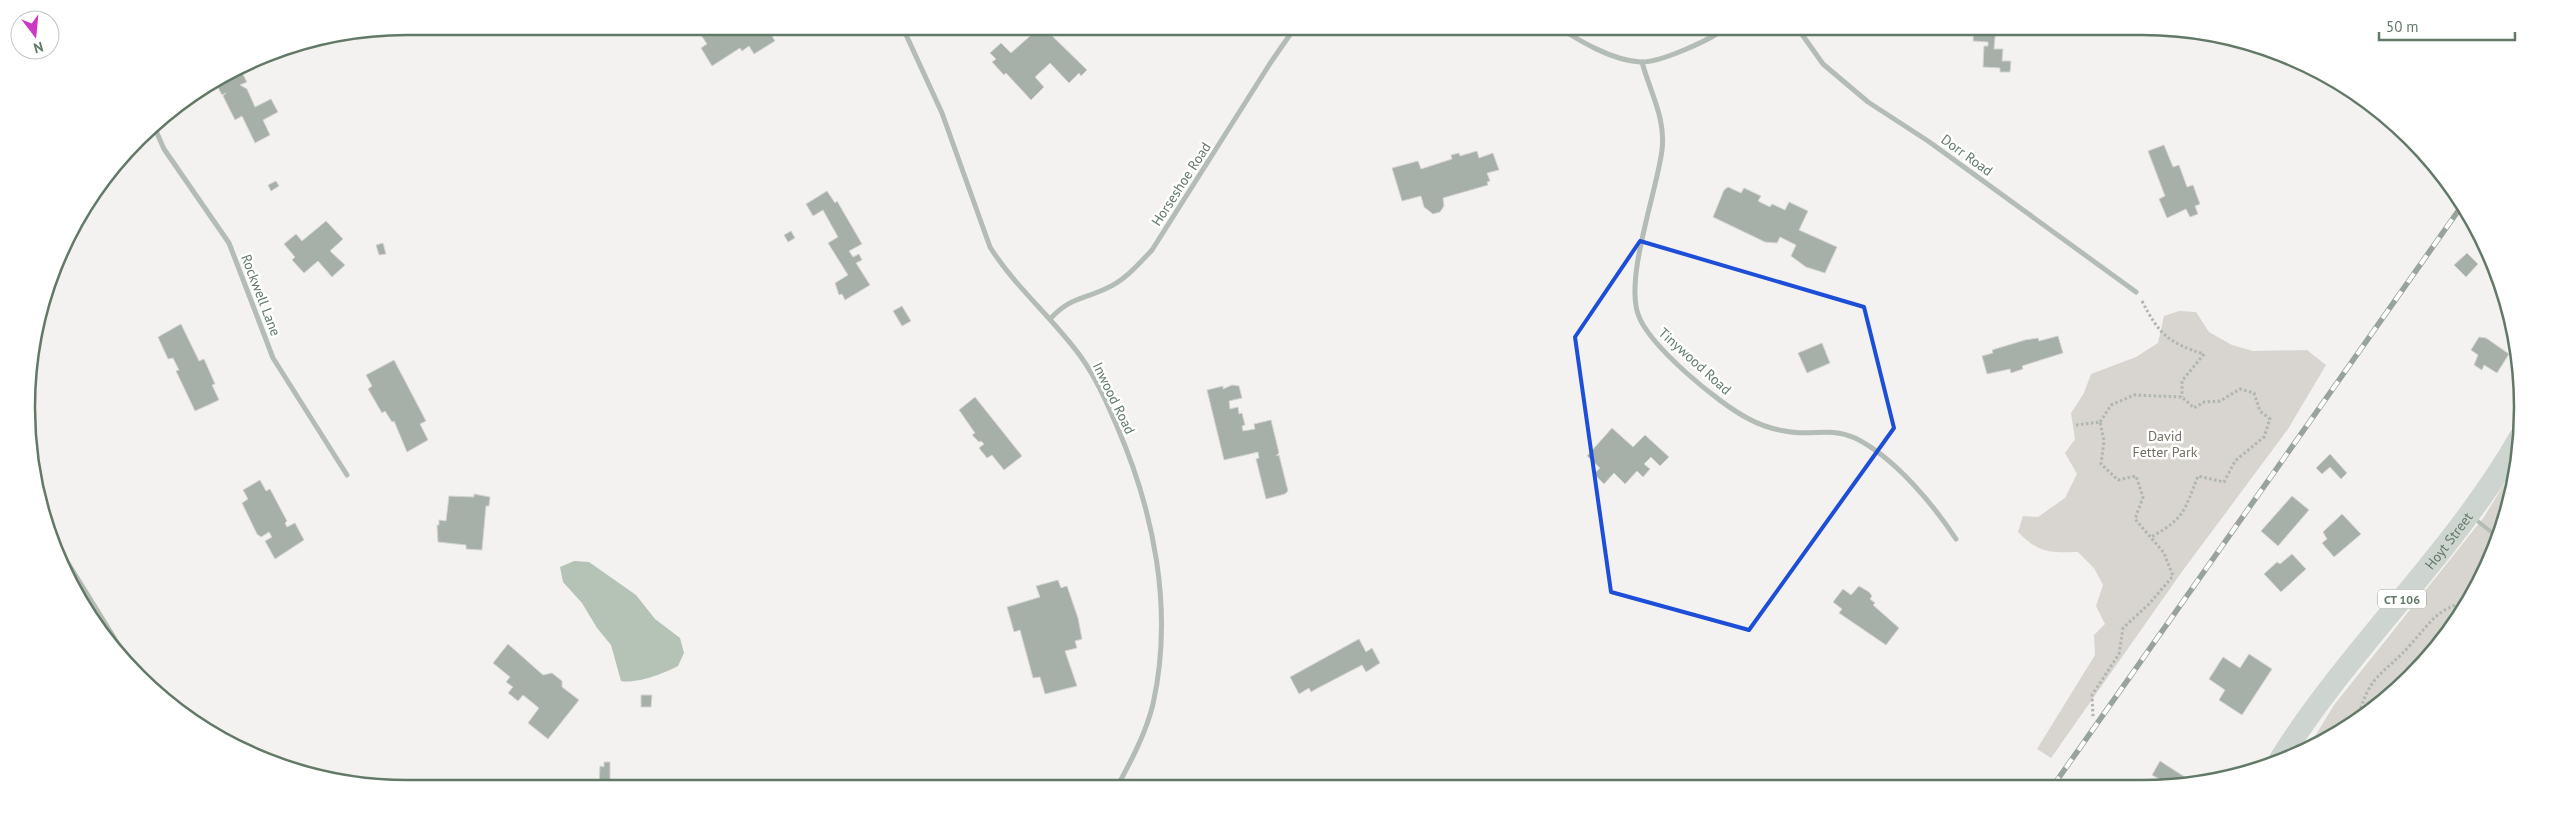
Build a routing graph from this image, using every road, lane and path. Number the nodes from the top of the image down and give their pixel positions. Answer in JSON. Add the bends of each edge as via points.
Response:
{"nodes":[{"id":1,"x":906,"y":35,"type":"edge"},
{"id":2,"x":1290,"y":35,"type":"edge"},
{"id":3,"x":1574,"y":35,"type":"edge"},
{"id":4,"x":1714,"y":35,"type":"edge"},
{"id":5,"x":1802,"y":35,"type":"edge"},
{"id":6,"x":1642,"y":62,"type":"junction"},
{"id":7,"x":157,"y":132,"type":"edge"},
{"id":8,"x":2136,"y":292,"type":"joint"},
{"id":9,"x":1051,"y":318,"type":"junction"},
{"id":10,"x":2182,"y":397,"type":"junction"},
{"id":11,"x":2100,"y":422,"type":"junction"},
{"id":12,"x":2076,"y":425,"type":"dead end"},
{"id":13,"x":2512,"y":450,"type":"edge"},
{"id":14,"x":347,"y":475,"type":"dead end"},
{"id":15,"x":2469,"y":514,"type":"junction"},
{"id":16,"x":2492,"y":532,"type":"edge"},
{"id":17,"x":2151,"y":537,"type":"junction"},
{"id":18,"x":1956,"y":539,"type":"dead end"},
{"id":19,"x":72,"y":569,"type":"edge"},
{"id":20,"x":2456,"y":606,"type":"edge"},
{"id":21,"x":110,"y":631,"type":"edge"},
{"id":22,"x":2362,"y":707,"type":"edge"},
{"id":23,"x":2093,"y":717,"type":"dead end"},
{"id":24,"x":2285,"y":752,"type":"edge"},
{"id":25,"x":1120,"y":780,"type":"edge"}],
"edges":[{"from":1,"to":9,"type":"street","name":"Inwood Road","via":[[942,113],[990,247],[1002,266]]},
{"from":2,"to":9,"type":"street","name":"Horseshoe Road","via":[[1152,250],[1131,273],[1106,289],[1064,304]]},
{"from":3,"to":6,"type":"street","via":[[1615,56]]},
{"from":4,"to":6,"type":"street","via":[[1702,43]]},
{"from":5,"to":8,"type":"street","name":"Dorr Road","via":[[1823,64],[1862,98],[1936,146]]},
{"from":6,"to":18,"type":"street","name":"Tinywood Road","via":[[1662,120],[1662,150],[1637,272],[1635,296],[1644,329],[1709,392],[1748,419],[1788,432],[1836,431],[1856,439],[1887,460],[1940,514]]},
{"from":7,"to":14,"type":"street","name":"Rockwell Lane","via":[[164,149],[229,243],[273,358]]},
{"from":8,"to":10,"type":"path","via":[[2163,335],[2184,348],[2204,354],[2182,381]]},
{"from":9,"to":25,"type":"street","name":"Inwood Road","via":[[1082,358],[1102,392],[1127,448],[1147,507],[1157,557],[1161,606],[1154,696],[1146,725]]},
{"from":10,"to":11,"type":"path","via":[[2134,395],[2111,406]]},
{"from":10,"to":17,"type":"path","via":[[2194,408],[2204,402],[2220,400],[2240,389],[2254,393],[2260,411],[2270,419],[2264,437],[2235,461],[2224,482],[2198,476],[2183,513],[2172,525]]},
{"from":11,"to":12,"type":"path"},
{"from":11,"to":17,"type":"path","via":[[2104,441],[2101,464],[2118,480],[2136,476],[2143,497],[2135,519]]},
{"from":13,"to":15,"type":"main road","name":"Hoyt Street","number":"CT 106"},
{"from":15,"to":16,"type":"lane"},
{"from":15,"to":24,"type":"main road","name":"Hoyt Street","number":"CT 106","via":[[2432,564],[2322,696]]},
{"from":17,"to":23,"type":"path","via":[[2164,553],[2173,576],[2123,628],[2119,654],[2092,695]]},
{"from":19,"to":21,"type":"street"},
{"from":20,"to":22,"type":"path","via":[[2431,619],[2410,645],[2381,672],[2369,686]]}]}
